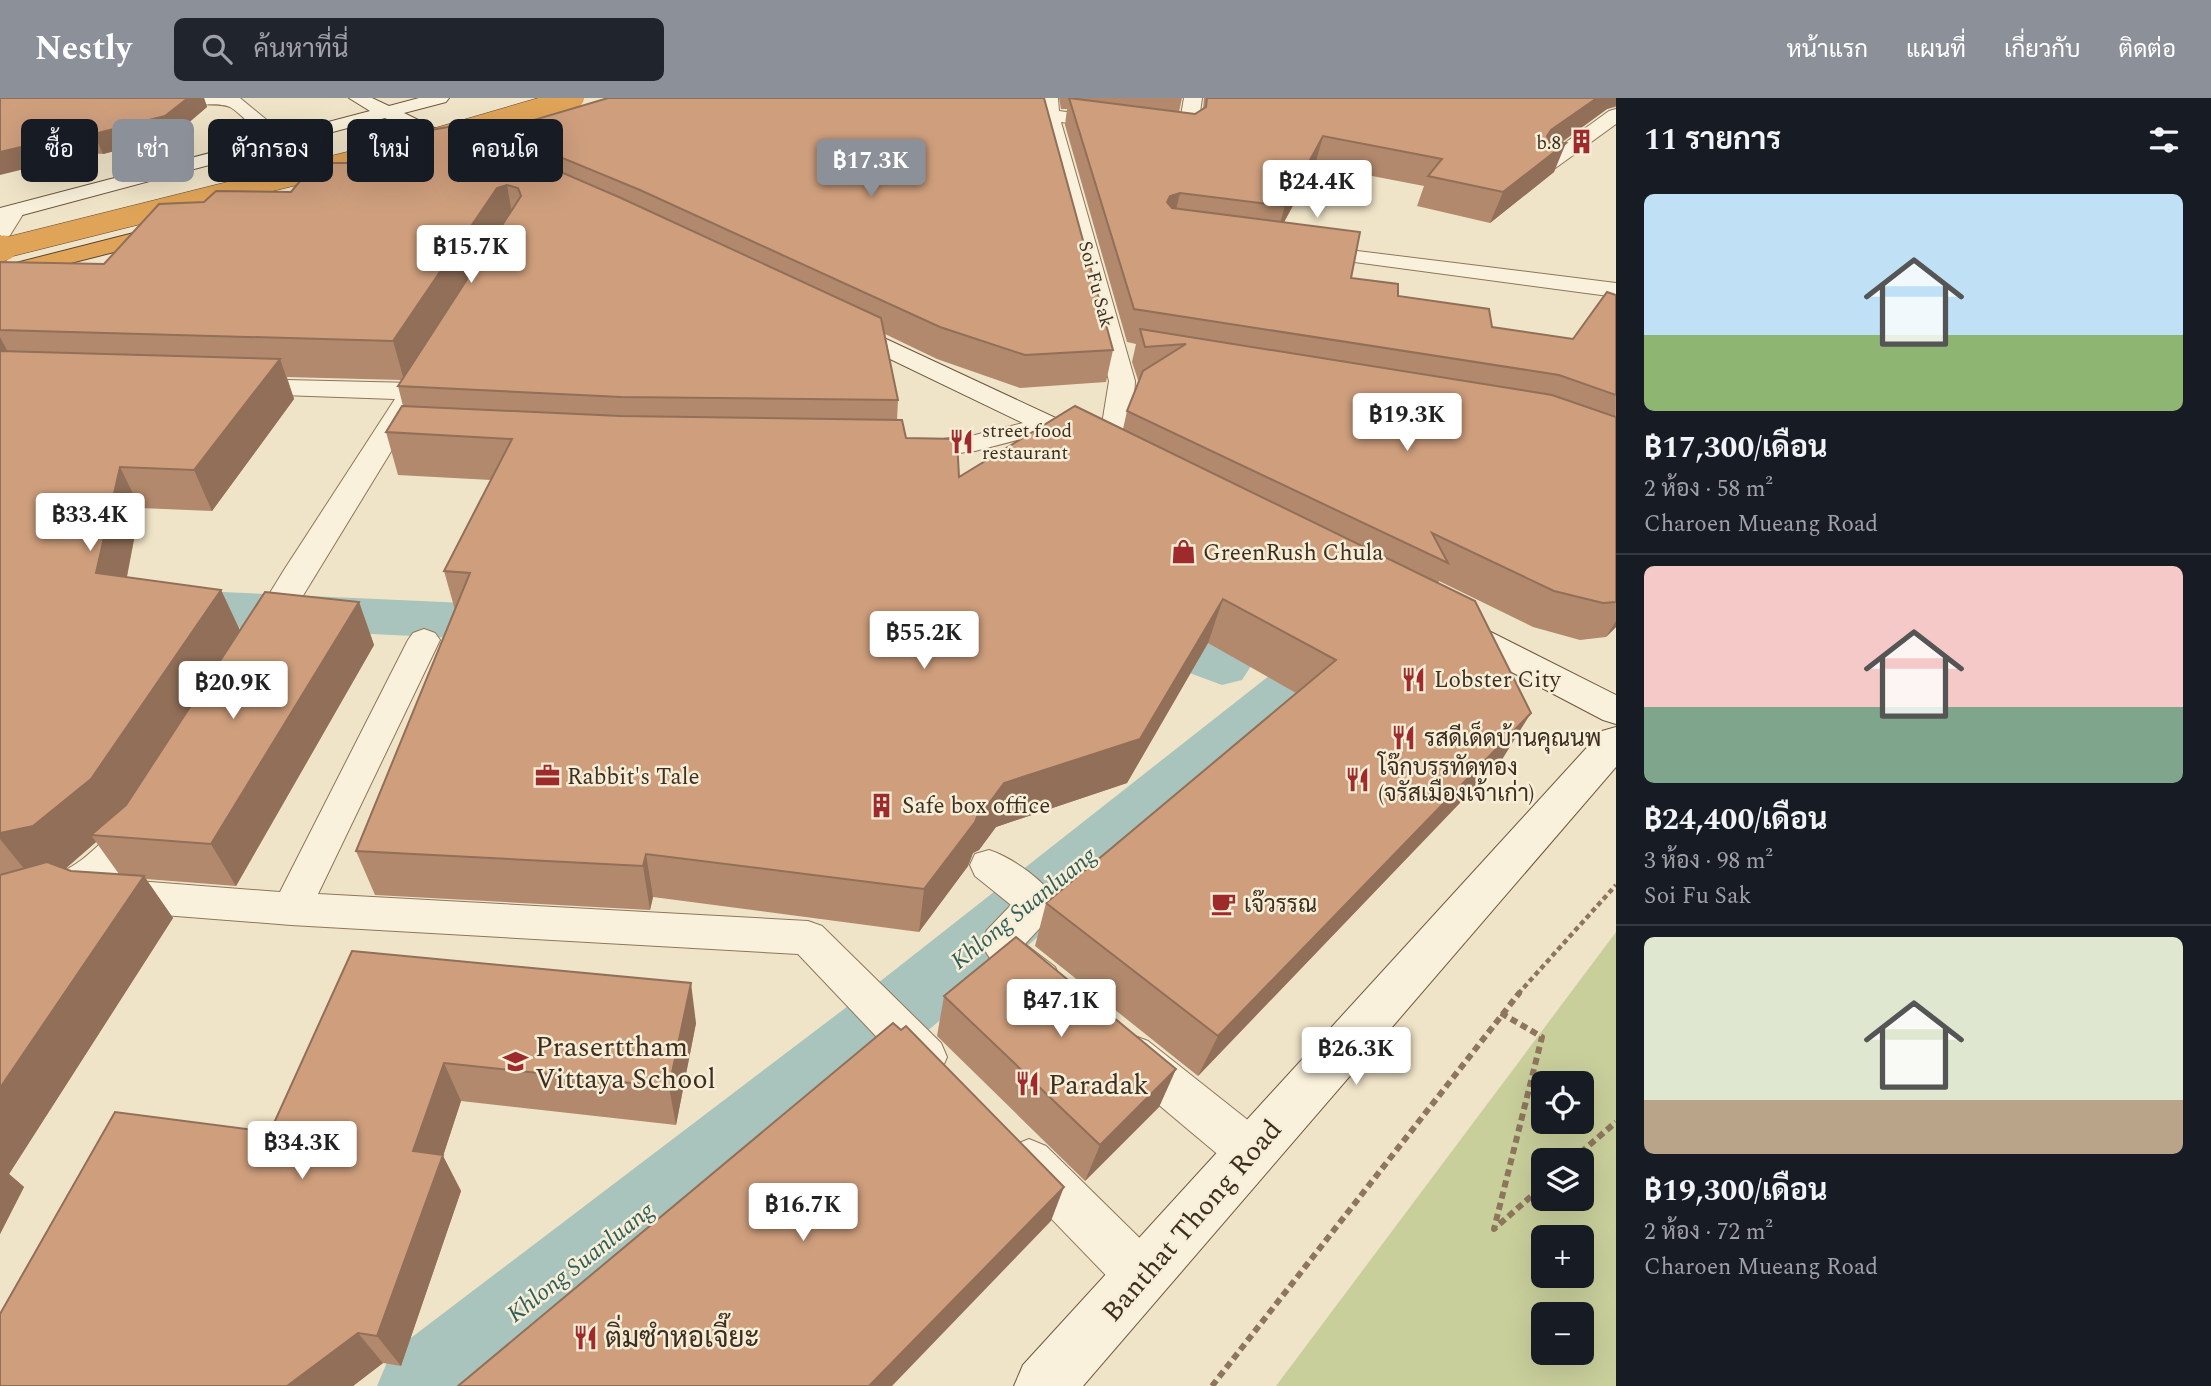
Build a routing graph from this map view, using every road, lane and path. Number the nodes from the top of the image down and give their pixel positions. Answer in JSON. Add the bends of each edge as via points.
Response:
{"nodes":[{"id":1,"x":197,"y":98,"type":"edge"},
{"id":2,"x":574,"y":98,"type":"edge"},
{"id":3,"x":1193,"y":98,"type":"edge"},
{"id":4,"x":371,"y":102,"type":"edge"},
{"id":5,"x":450,"y":102,"type":"edge"},
{"id":6,"x":1050,"y":107,"type":"edge"},
{"id":7,"x":592,"y":110,"type":"edge"},
{"id":8,"x":983,"y":115,"type":"edge"},
{"id":9,"x":1616,"y":115,"type":"edge"},
{"id":10,"x":256,"y":119,"type":"edge"},
{"id":11,"x":296,"y":119,"type":"edge"},
{"id":12,"x":448,"y":139,"type":"edge"},
{"id":13,"x":434,"y":157,"type":"edge"},
{"id":14,"x":1547,"y":165,"type":"edge"},
{"id":15,"x":5,"y":216,"type":"edge"},
{"id":16,"x":196,"y":224,"type":"edge"},
{"id":17,"x":0,"y":236,"type":"edge"},
{"id":18,"x":1283,"y":247,"type":"edge"},
{"id":19,"x":0,"y":249,"type":"edge"},
{"id":20,"x":0,"y":274,"type":"edge"},
{"id":21,"x":1616,"y":290,"type":"edge"},
{"id":22,"x":824,"y":318,"type":"edge"},
{"id":23,"x":1114,"y":349,"type":"junction"},
{"id":24,"x":1141,"y":354,"type":"edge"},
{"id":25,"x":212,"y":386,"type":"edge"},
{"id":26,"x":1046,"y":425,"type":"junction"},
{"id":27,"x":1100,"y":450,"type":"junction"},
{"id":28,"x":881,"y":452,"type":"edge"},
{"id":29,"x":1124,"y":462,"type":"edge"},
{"id":30,"x":1426,"y":614,"type":"edge"},
{"id":31,"x":424,"y":640,"type":"dead end"},
{"id":32,"x":250,"y":654,"type":"edge"},
{"id":33,"x":1616,"y":711,"type":"edge"},
{"id":34,"x":1616,"y":741,"type":"edge"},
{"id":35,"x":164,"y":790,"type":"edge"},
{"id":36,"x":998,"y":871,"type":"dead end"},
{"id":37,"x":79,"y":885,"type":"junction"},
{"id":38,"x":1616,"y":885,"type":"edge"},
{"id":39,"x":0,"y":898,"type":"edge"},
{"id":40,"x":290,"y":909,"type":"junction"},
{"id":41,"x":1501,"y":1013,"type":"junction"},
{"id":42,"x":943,"y":1076,"type":"edge"},
{"id":43,"x":1616,"y":1122,"type":"edge"},
{"id":44,"x":995,"y":1128,"type":"edge"},
{"id":45,"x":1586,"y":1148,"type":"edge"},
{"id":46,"x":1251,"y":1152,"type":"junction"},
{"id":47,"x":1531,"y":1196,"type":"edge"},
{"id":48,"x":1142,"y":1276,"type":"junction"},
{"id":49,"x":1044,"y":1386,"type":"edge"},
{"id":50,"x":1212,"y":1386,"type":"edge"}],
"edges":[{"from":1,"to":10,"type":"street","via":[[233,101]]},
{"from":2,"to":19,"type":"highway","bridge":true,"via":[[388,152]]},
{"from":3,"to":6,"type":"street","via":[[1187,134]]},
{"from":4,"to":5,"type":"street"},
{"from":4,"to":11,"type":"street"},
{"from":4,"to":12,"type":"street"},
{"from":4,"to":15,"type":"street"},
{"from":5,"to":15,"type":"highway"},
{"from":6,"to":8,"type":"street"},
{"from":6,"to":23,"type":"street","name":"Soi Fu Sak"},
{"from":7,"to":13,"type":"highway"},
{"from":9,"to":14,"type":"street"},
{"from":15,"to":17,"type":"lane"},
{"from":16,"to":20,"type":"highway"},
{"from":18,"to":21,"type":"lane"},
{"from":22,"to":26,"type":"street"},
{"from":23,"to":24,"type":"lane"},
{"from":23,"to":27,"type":"street","name":"Soi Fu Sak","via":[[1122,381],[1121,408],[1115,429]]},
{"from":25,"to":32,"type":"street","via":[[421,379],[400,436],[300,569]]},
{"from":26,"to":27,"type":"street"},
{"from":26,"to":28,"type":"lane","via":[[975,443]]},
{"from":27,"to":29,"type":"street"},
{"from":30,"to":33,"type":"street"},
{"from":31,"to":40,"type":"lane"},
{"from":34,"to":46,"type":"street","name":"Banthat Thong Road"},
{"from":35,"to":37,"type":"street","via":[[136,835]]},
{"from":36,"to":46,"type":"lane","via":[[1038,904],[1004,936],[1003,947]]},
{"from":37,"to":39,"type":"street","via":[[30,897]]},
{"from":37,"to":40,"type":"lane","via":[[102,894]]},
{"from":38,"to":41,"type":"path"},
{"from":40,"to":42,"type":"lane","via":[[808,938]]},
{"from":41,"to":47,"type":"path","via":[[1542,1037],[1494,1229]]},
{"from":41,"to":50,"type":"path"},
{"from":43,"to":45,"type":"path"},
{"from":44,"to":48,"type":"lane"},
{"from":46,"to":48,"type":"street","name":"Banthat Thong Road"},
{"from":48,"to":49,"type":"street","name":"Banthat Thong Road"}]}
